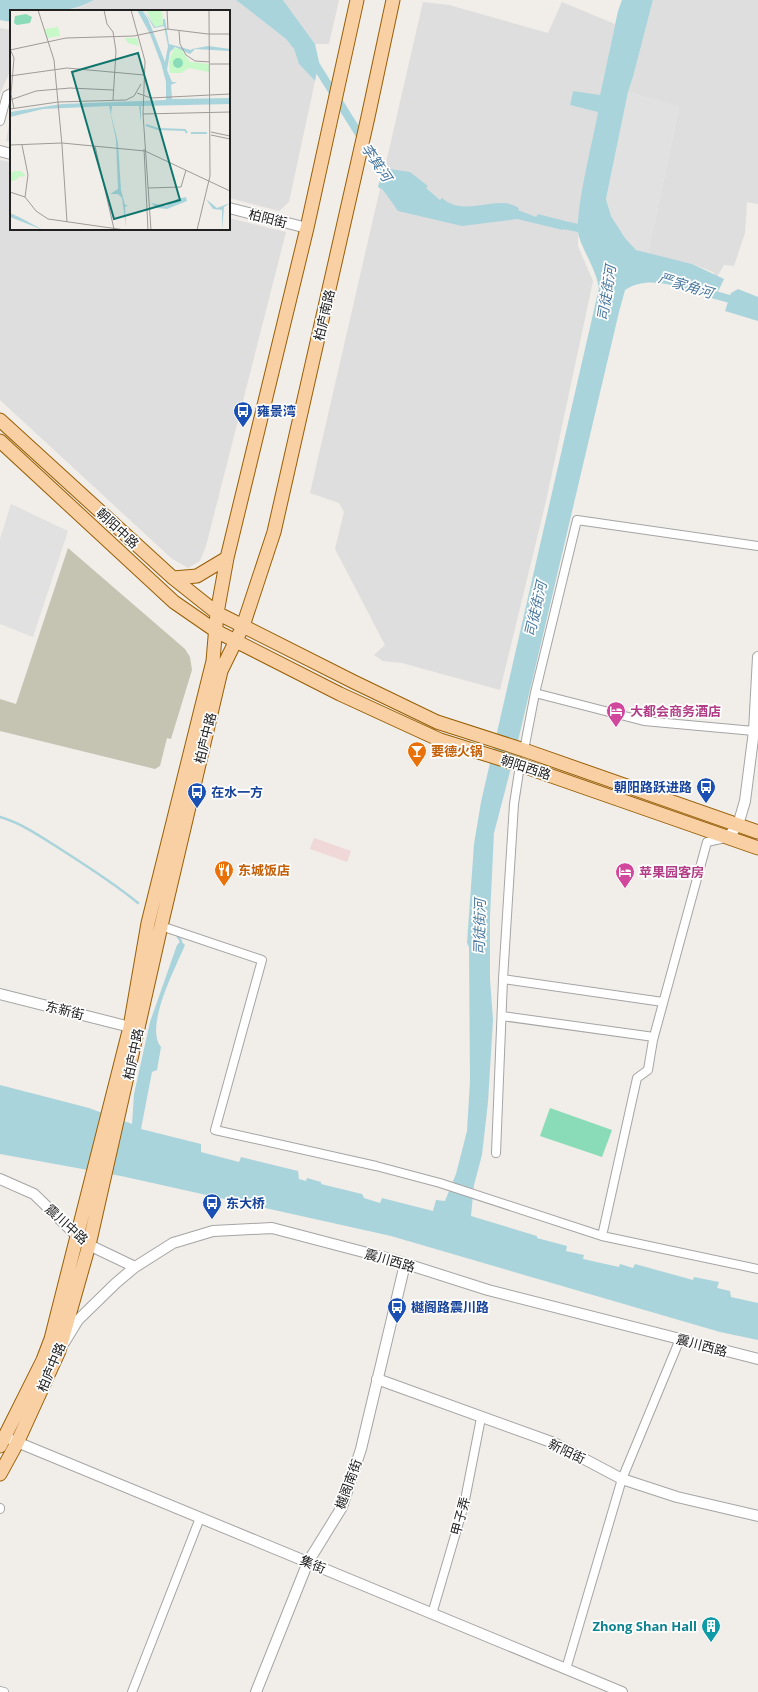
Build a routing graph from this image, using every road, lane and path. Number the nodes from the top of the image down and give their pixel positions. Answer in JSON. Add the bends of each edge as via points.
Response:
{"nodes":[{"id":1,"x":357,"y":0,"type":"edge"},
{"id":2,"x":393,"y":0,"type":"edge"},
{"id":3,"x":10,"y":94,"type":"edge"},
{"id":4,"x":0,"y":121,"type":"edge"},
{"id":5,"x":0,"y":151,"type":"edge"},
{"id":6,"x":10,"y":154,"type":"edge"},
{"id":7,"x":230,"y":208,"type":"edge"},
{"id":8,"x":307,"y":228,"type":"junction"},
{"id":9,"x":0,"y":420,"type":"edge"},
{"id":10,"x":0,"y":441,"type":"edge"},
{"id":11,"x":758,"y":546,"type":"edge"},
{"id":12,"x":227,"y":558,"type":"junction"},
{"id":13,"x":173,"y":578,"type":"junction"},
{"id":14,"x":217,"y":613,"type":"junction"},
{"id":15,"x":243,"y":626,"type":"junction"},
{"id":16,"x":216,"y":631,"type":"junction"},
{"id":17,"x":235,"y":641,"type":"junction"},
{"id":18,"x":758,"y":657,"type":"edge"},
{"id":19,"x":535,"y":693,"type":"junction"},
{"id":20,"x":754,"y":730,"type":"junction"},
{"id":21,"x":521,"y":749,"type":"junction"},
{"id":22,"x":517,"y":764,"type":"junction"},
{"id":23,"x":738,"y":825,"type":"junction"},
{"id":24,"x":758,"y":832,"type":"edge"},
{"id":25,"x":728,"y":837,"type":"junction"},
{"id":26,"x":758,"y":848,"type":"edge"},
{"id":27,"x":161,"y":926,"type":"junction"},
{"id":28,"x":503,"y":979,"type":"junction"},
{"id":29,"x":0,"y":994,"type":"edge"},
{"id":30,"x":664,"y":1002,"type":"junction"},
{"id":31,"x":502,"y":1016,"type":"junction"},
{"id":32,"x":130,"y":1027,"type":"junction"},
{"id":33,"x":654,"y":1036,"type":"junction"},
{"id":34,"x":118,"y":1093,"type":"junction"},
{"id":35,"x":496,"y":1153,"type":"dead end"},
{"id":36,"x":0,"y":1179,"type":"edge"},
{"id":37,"x":77,"y":1236,"type":"junction"},
{"id":38,"x":602,"y":1236,"type":"junction"},
{"id":39,"x":89,"y":1244,"type":"junction"},
{"id":40,"x":405,"y":1264,"type":"junction"},
{"id":41,"x":135,"y":1266,"type":"junction"},
{"id":42,"x":758,"y":1268,"type":"edge"},
{"id":43,"x":680,"y":1339,"type":"junction"},
{"id":44,"x":59,"y":1351,"type":"junction"},
{"id":45,"x":758,"y":1359,"type":"edge"},
{"id":46,"x":377,"y":1380,"type":"junction"},
{"id":47,"x":481,"y":1418,"type":"junction"},
{"id":48,"x":3,"y":1441,"type":"edge"},
{"id":49,"x":17,"y":1443,"type":"junction"},
{"id":50,"x":0,"y":1474,"type":"edge"},
{"id":51,"x":622,"y":1479,"type":"junction"},
{"id":52,"x":758,"y":1516,"type":"edge"},
{"id":53,"x":200,"y":1518,"type":"junction"},
{"id":54,"x":308,"y":1562,"type":"junction"},
{"id":55,"x":432,"y":1614,"type":"junction"},
{"id":56,"x":566,"y":1669,"type":"junction"},
{"id":57,"x":0,"y":1691,"type":"edge"},
{"id":58,"x":4,"y":1692,"type":"edge"},
{"id":59,"x":132,"y":1692,"type":"edge"},
{"id":60,"x":256,"y":1692,"type":"edge"},
{"id":61,"x":622,"y":1692,"type":"edge"}],
"edges":[{"from":1,"to":8,"type":"main road"},
{"from":2,"to":15,"type":"main road","name":"柏庐南路","via":[[274,532]]},
{"from":3,"to":4,"type":"street","via":[[7,95]]},
{"from":5,"to":6,"type":"street"},
{"from":7,"to":8,"type":"street","name":"柏阳街"},
{"from":8,"to":12,"type":"main road"},
{"from":9,"to":13,"type":"main road","name":"朝阳中路"},
{"from":10,"to":16,"type":"main road","name":"朝阳中路","via":[[174,602]]},
{"from":11,"to":19,"type":"street","via":[[577,520]]},
{"from":12,"to":13,"type":"main road","via":[[197,576]]},
{"from":12,"to":14,"type":"main road"},
{"from":13,"to":14,"type":"main road","name":"朝阳中路"},
{"from":14,"to":15,"type":"main road","name":"朝阳中路"},
{"from":14,"to":16,"type":"main road","name":"柏庐中路"},
{"from":15,"to":17,"type":"main road","name":"柏庐中路"},
{"from":15,"to":21,"type":"main road","name":"朝阳西路","via":[[437,722]]},
{"from":16,"to":17,"type":"main road","name":"朝阳中路"},
{"from":16,"to":32,"type":"main road","name":"柏庐中路","via":[[213,661],[148,923]]},
{"from":17,"to":22,"type":"main road","name":"朝阳西路","via":[[340,694],[440,740]]},
{"from":17,"to":27,"type":"main road","name":"柏庐中路","via":[[221,671]]},
{"from":18,"to":20,"type":"street"},
{"from":19,"to":20,"type":"street","via":[[644,721]]},
{"from":19,"to":21,"type":"street"},
{"from":20,"to":23,"type":"street","via":[[745,801]]},
{"from":21,"to":23,"type":"main road","name":"朝阳西路"},
{"from":22,"to":25,"type":"main road","name":"朝阳西路"},
{"from":22,"to":28,"type":"street"},
{"from":23,"to":24,"type":"main road","name":"朝阳西路"},
{"from":23,"to":25,"type":"street"},
{"from":25,"to":26,"type":"main road","name":"朝阳西路"},
{"from":25,"to":30,"type":"street","via":[[707,842]]},
{"from":27,"to":34,"type":"main road","name":"柏庐中路"},
{"from":27,"to":38,"type":"street","via":[[262,960],[215,1130],[440,1183]]},
{"from":28,"to":30,"type":"street"},
{"from":28,"to":31,"type":"street"},
{"from":29,"to":32,"type":"street","name":"东新街"},
{"from":30,"to":33,"type":"street"},
{"from":31,"to":33,"type":"street"},
{"from":31,"to":35,"type":"street"},
{"from":32,"to":34,"type":"main road","name":"柏庐中路"},
{"from":33,"to":38,"type":"street","via":[[648,1070],[637,1078]]},
{"from":34,"to":37,"type":"main road","name":"柏庐中路"},
{"from":34,"to":39,"type":"main road","name":"柏庐中路"},
{"from":36,"to":37,"type":"street","name":"震川中路","via":[[34,1194]]},
{"from":37,"to":39,"type":"street","name":"震川中路"},
{"from":37,"to":48,"type":"main road","name":"柏庐中路","via":[[51,1339]]},
{"from":38,"to":42,"type":"street"},
{"from":39,"to":41,"type":"street","name":"震川中路"},
{"from":39,"to":44,"type":"main road","name":"柏庐中路"},
{"from":40,"to":41,"type":"street","name":"震川西路","via":[[272,1228],[213,1231],[173,1243]]},
{"from":40,"to":43,"type":"street","name":"震川西路","via":[[488,1290]]},
{"from":40,"to":46,"type":"street","name":"樾阁南街"},
{"from":41,"to":44,"type":"street","name":"震川西路","via":[[78,1320]]},
{"from":43,"to":45,"type":"street","name":"震川西路"},
{"from":43,"to":51,"type":"street"},
{"from":44,"to":49,"type":"main road","name":"柏庐中路"},
{"from":46,"to":47,"type":"street","name":"新阳街"},
{"from":46,"to":54,"type":"street","name":"樾阁南街","via":[[361,1449],[342,1507]]},
{"from":47,"to":51,"type":"street","name":"新阳街","via":[[554,1443]]},
{"from":47,"to":55,"type":"street","name":"甲子弄","via":[[464,1505]]},
{"from":48,"to":49,"type":"street","name":"集街"},
{"from":49,"to":50,"type":"main road","name":"柏庐中路"},
{"from":49,"to":53,"type":"street","name":"集街"},
{"from":51,"to":52,"type":"street","name":"新阳街","via":[[677,1497]]},
{"from":51,"to":56,"type":"street"},
{"from":53,"to":54,"type":"street","name":"集街"},
{"from":53,"to":59,"type":"street"},
{"from":54,"to":55,"type":"street","name":"集街"},
{"from":54,"to":60,"type":"street","name":"樾阁南街"},
{"from":55,"to":56,"type":"street","name":"集街"},
{"from":56,"to":61,"type":"street","name":"集街"},
{"from":57,"to":58,"type":"street"}]}
